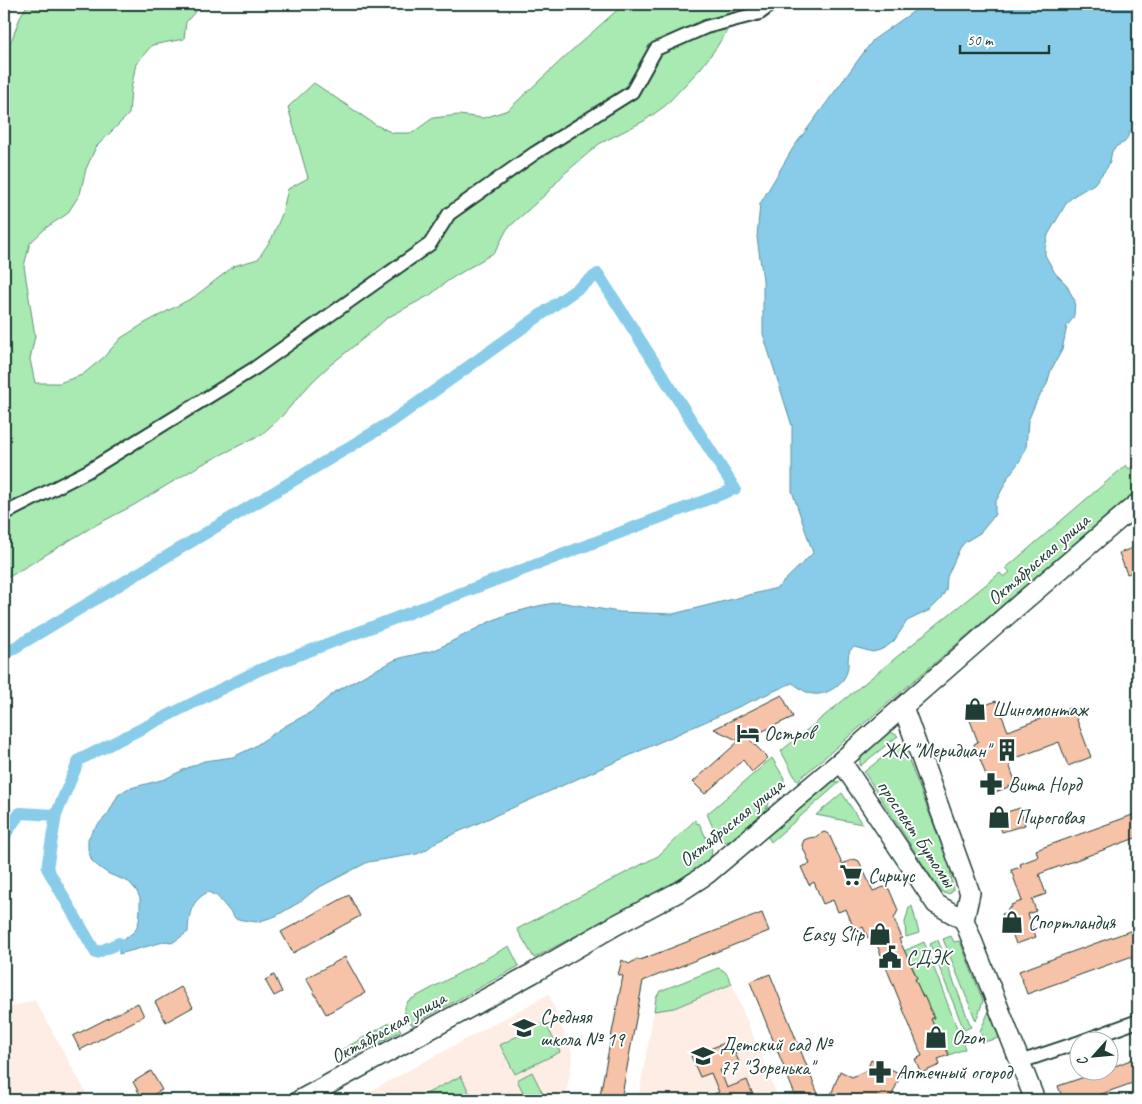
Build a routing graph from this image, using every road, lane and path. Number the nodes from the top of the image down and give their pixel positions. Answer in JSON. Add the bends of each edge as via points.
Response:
{"nodes":[{"id":1,"x":772,"y":4,"type":"edge"},
{"id":2,"x":1138,"y":503,"type":"edge"},
{"id":3,"x":4,"y":514,"type":"edge"},
{"id":4,"x":903,"y":707,"type":"junction"},
{"id":5,"x":841,"y":761,"type":"junction"},
{"id":6,"x":964,"y":920,"type":"junction"},
{"id":7,"x":1138,"y":1021,"type":"edge"},
{"id":8,"x":1108,"y":1032,"type":"edge"},
{"id":9,"x":1070,"y":1045,"type":"edge"},
{"id":10,"x":1020,"y":1062,"type":"junction"},
{"id":11,"x":300,"y":1100,"type":"edge"},
{"id":12,"x":1035,"y":1100,"type":"edge"}],
"edges":[{"from":1,"to":3,"type":"street","via":[[760,13],[706,28],[656,49],[632,92],[535,153],[449,214],[430,244],[254,368],[88,470]]},
{"from":2,"to":4,"type":"main road","name":"Октябрьская улица"},
{"from":4,"to":5,"type":"main road","name":"Октябрьская улица"},
{"from":4,"to":6,"type":"main road","name":"проспект Бутомы","via":[[970,893]]},
{"from":5,"to":6,"type":"main road","name":"проспект Бутомы","via":[[936,904]]},
{"from":5,"to":11,"type":"main road","name":"Октябрьская улица","via":[[707,874],[534,973]]},
{"from":6,"to":10,"type":"main road"},
{"from":7,"to":8,"type":"street"},
{"from":9,"to":10,"type":"street"},
{"from":10,"to":12,"type":"main road"}]}
